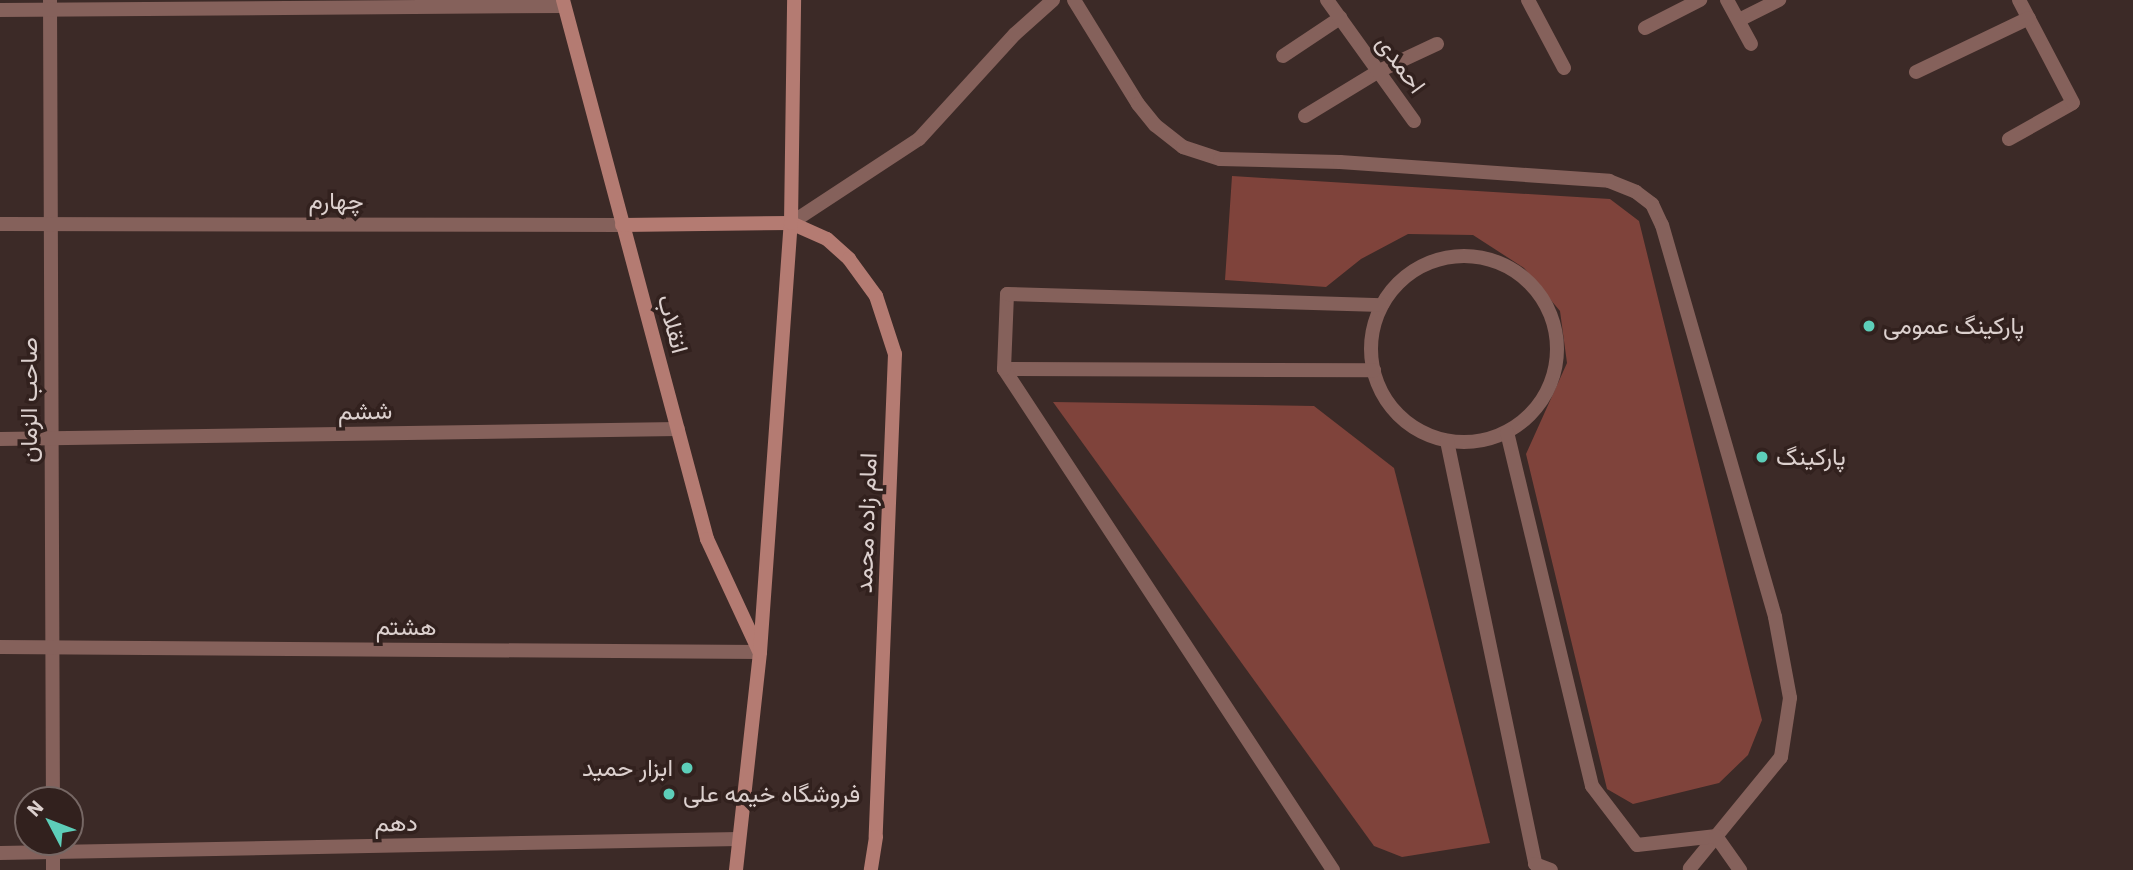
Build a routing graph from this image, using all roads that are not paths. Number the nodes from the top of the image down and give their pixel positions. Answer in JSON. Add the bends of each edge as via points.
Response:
{"nodes":[{"id":1,"x":794,"y":0,"type":"edge"},
{"id":2,"x":1053,"y":0,"type":"edge"},
{"id":3,"x":1074,"y":0,"type":"edge"},
{"id":4,"x":1327,"y":0,"type":"edge"},
{"id":5,"x":1528,"y":0,"type":"edge"},
{"id":6,"x":1700,"y":0,"type":"edge"},
{"id":7,"x":1727,"y":0,"type":"edge"},
{"id":8,"x":1779,"y":0,"type":"edge"},
{"id":9,"x":2019,"y":0,"type":"edge"},
{"id":10,"x":564,"y":3,"type":"edge"},
{"id":11,"x":50,"y":5,"type":"edge"},
{"id":12,"x":0,"y":10,"type":"edge"},
{"id":13,"x":1340,"y":18,"type":"junction"},
{"id":14,"x":2029,"y":18,"type":"junction"},
{"id":15,"x":1738,"y":20,"type":"junction"},
{"id":16,"x":1645,"y":28,"type":"dead end"},
{"id":17,"x":1437,"y":44,"type":"dead end"},
{"id":18,"x":1751,"y":44,"type":"dead end"},
{"id":19,"x":1283,"y":56,"type":"dead end"},
{"id":20,"x":1564,"y":68,"type":"dead end"},
{"id":21,"x":1379,"y":71,"type":"junction"},
{"id":22,"x":1916,"y":72,"type":"dead end"},
{"id":23,"x":1306,"y":116,"type":"dead end"},
{"id":24,"x":1415,"y":121,"type":"dead end"},
{"id":25,"x":2009,"y":139,"type":"dead end"},
{"id":26,"x":51,"y":223,"type":"junction"},
{"id":27,"x":791,"y":223,"type":"junction"},
{"id":28,"x":0,"y":224,"type":"edge"},
{"id":29,"x":622,"y":225,"type":"junction"},
{"id":30,"x":1382,"y":305,"type":"junction"},
{"id":31,"x":1004,"y":369,"type":"junction"},
{"id":32,"x":1374,"y":370,"type":"junction"},
{"id":33,"x":678,"y":429,"type":"junction"},
{"id":34,"x":1507,"y":432,"type":"junction"},
{"id":35,"x":0,"y":439,"type":"edge"},
{"id":36,"x":52,"y":439,"type":"junction"},
{"id":37,"x":1447,"y":441,"type":"junction"},
{"id":38,"x":0,"y":647,"type":"edge"},
{"id":39,"x":52,"y":647,"type":"junction"},
{"id":40,"x":760,"y":652,"type":"junction"},
{"id":41,"x":53,"y":786,"type":"edge"},
{"id":42,"x":1716,"y":836,"type":"junction"},
{"id":43,"x":739,"y":839,"type":"junction"},
{"id":44,"x":84,"y":847,"type":"edge"},
{"id":45,"x":1686,"y":869,"type":"edge"},
{"id":46,"x":736,"y":870,"type":"edge"},
{"id":47,"x":871,"y":870,"type":"edge"},
{"id":48,"x":1333,"y":870,"type":"edge"},
{"id":49,"x":1550,"y":870,"type":"edge"},
{"id":50,"x":1740,"y":870,"type":"edge"}],
"edges":[{"from":1,"to":27,"type":"street"},
{"from":2,"to":27,"type":"street","via":[[1015,34],[919,139]]},
{"from":3,"to":42,"type":"street","via":[[1138,104],[1183,147],[1220,159],[1609,180],[1652,204],[1662,225],[1775,617],[1790,698],[1781,757]]},
{"from":4,"to":13,"type":"street","name":"احمدی"},
{"from":5,"to":20,"type":"street"},
{"from":6,"to":16,"type":"street"},
{"from":7,"to":15,"type":"street"},
{"from":8,"to":15,"type":"street"},
{"from":9,"to":14,"type":"street"},
{"from":10,"to":11,"type":"street"},
{"from":10,"to":29,"type":"street","name":"انقلاب"},
{"from":11,"to":12,"type":"street"},
{"from":11,"to":26,"type":"street","name":"صاحب الزمان"},
{"from":13,"to":19,"type":"street"},
{"from":13,"to":21,"type":"street","name":"احمدی"},
{"from":14,"to":22,"type":"street"},
{"from":14,"to":25,"type":"street","via":[[2073,103]]},
{"from":15,"to":18,"type":"street"},
{"from":17,"to":21,"type":"street"},
{"from":21,"to":23,"type":"street"},
{"from":21,"to":24,"type":"street","name":"احمدی"},
{"from":26,"to":28,"type":"street","name":"چهارم"},
{"from":26,"to":29,"type":"street","name":"چهارم"},
{"from":26,"to":36,"type":"street","name":"صاحب الزمان"},
{"from":27,"to":29,"type":"street"},
{"from":27,"to":40,"type":"street"},
{"from":27,"to":47,"type":"street","name":"امام زاده محمد","via":[[827,239],[849,259],[876,296],[895,354]]},
{"from":29,"to":33,"type":"street","name":"انقلاب"},
{"from":30,"to":31,"type":"street","via":[[1007,294]]},
{"from":30,"to":32,"type":"street","via":[[1370,352]]},
{"from":30,"to":34,"type":"street","via":[[1412,270],[1441,258],[1473,255],[1504,263],[1528,279],[1546,303],[1557,331],[1557,361],[1548,390],[1531,414]]},
{"from":31,"to":32,"type":"street"},
{"from":31,"to":48,"type":"street"},
{"from":32,"to":37,"type":"street","via":[[1393,410],[1417,430]]},
{"from":33,"to":36,"type":"street","name":"ششم"},
{"from":33,"to":40,"type":"street","name":"انقلاب","via":[[707,539]]},
{"from":34,"to":37,"type":"street","via":[[1479,442]]},
{"from":34,"to":42,"type":"street","via":[[1592,786],[1637,845]]},
{"from":35,"to":36,"type":"street","name":"ششم"},
{"from":36,"to":39,"type":"street","name":"صاحب الزمان"},
{"from":37,"to":49,"type":"street","via":[[1535,864]]},
{"from":38,"to":39,"type":"street","name":"هشتم"},
{"from":39,"to":40,"type":"street","name":"هشتم"},
{"from":39,"to":41,"type":"street","name":"صاحب الزمان"},
{"from":40,"to":43,"type":"street"},
{"from":42,"to":45,"type":"street"},
{"from":42,"to":50,"type":"street"},
{"from":43,"to":44,"type":"street","name":"دهم"},
{"from":43,"to":46,"type":"street"}]}
